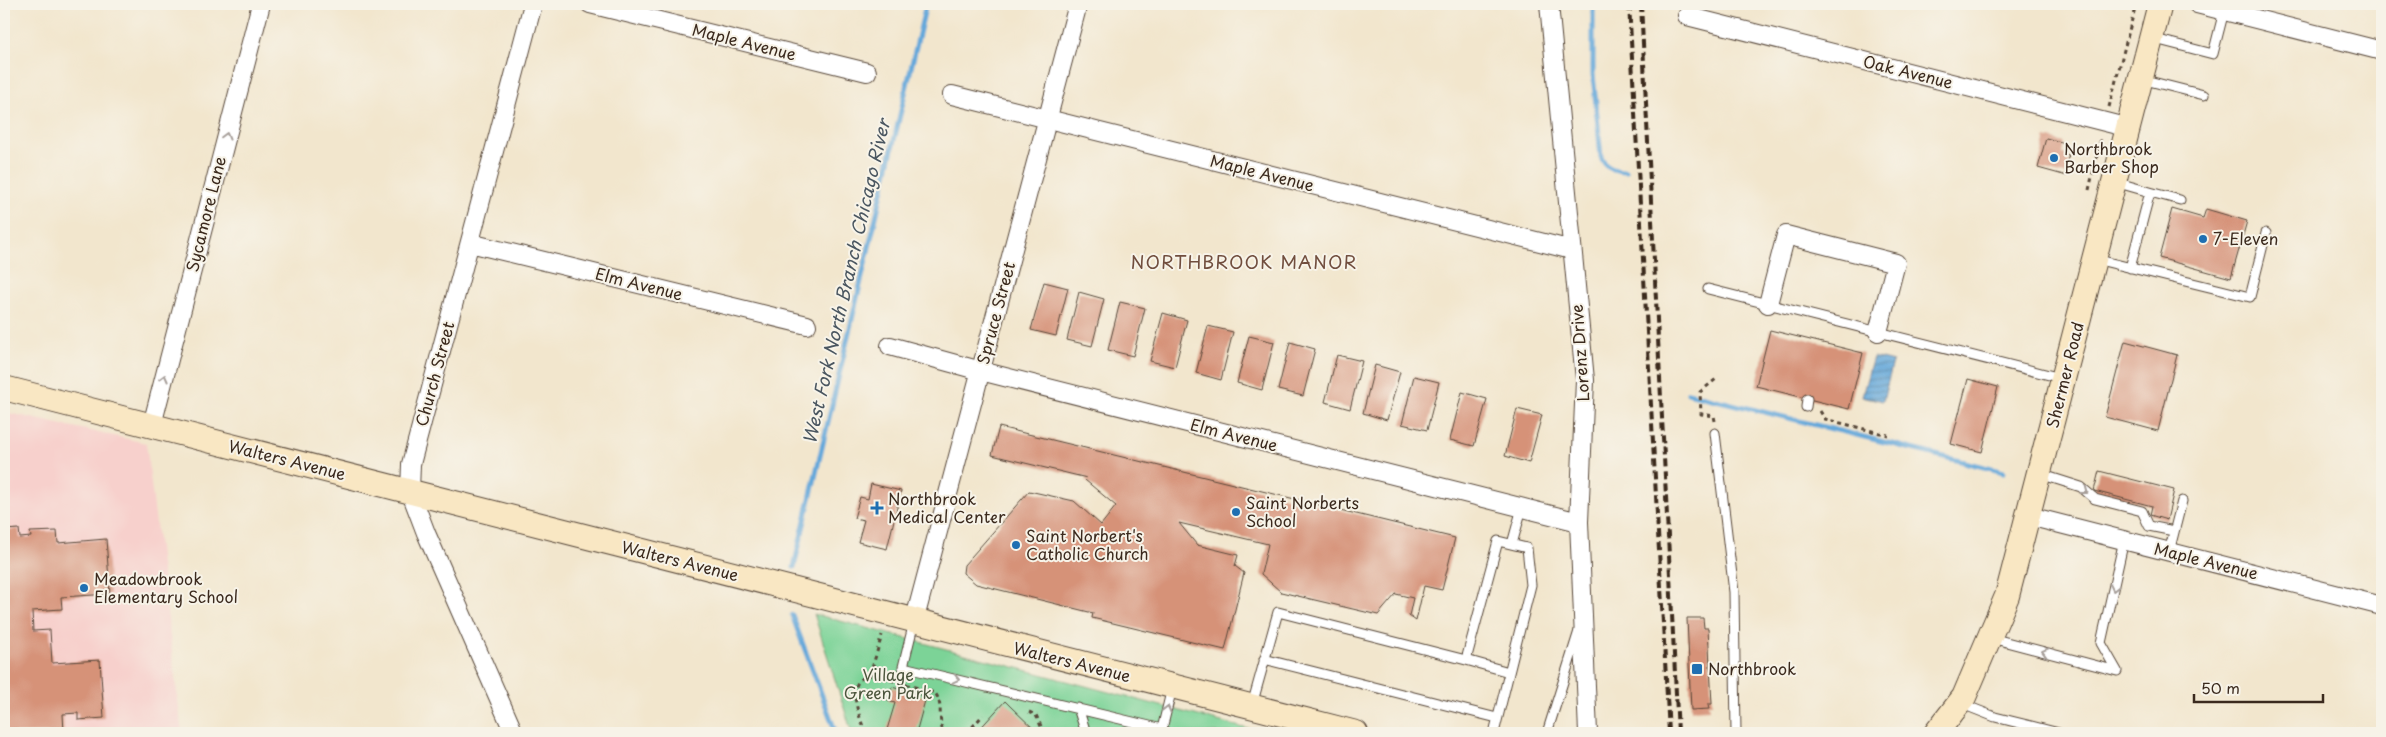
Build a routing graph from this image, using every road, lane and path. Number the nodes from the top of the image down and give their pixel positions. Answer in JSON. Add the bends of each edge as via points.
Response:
{"nodes":[{"id":1,"x":261,"y":4,"type":"edge"},
{"id":2,"x":533,"y":4,"type":"edge"},
{"id":3,"x":590,"y":4,"type":"edge"},
{"id":4,"x":1078,"y":4,"type":"edge"},
{"id":5,"x":1550,"y":4,"type":"edge"},
{"id":6,"x":2160,"y":4,"type":"edge"},
{"id":7,"x":2197,"y":4,"type":"edge"},
{"id":8,"x":2230,"y":9,"type":"edge"},
{"id":9,"x":1687,"y":16,"type":"dead end"},
{"id":10,"x":2151,"y":38,"type":"junction"},
{"id":11,"x":2382,"y":51,"type":"edge"},
{"id":12,"x":867,"y":72,"type":"dead end"},
{"id":13,"x":2141,"y":79,"type":"junction"},
{"id":14,"x":952,"y":95,"type":"dead end"},
{"id":15,"x":2204,"y":95,"type":"dead end"},
{"id":16,"x":1048,"y":119,"type":"junction"},
{"id":17,"x":2129,"y":128,"type":"junction"},
{"id":18,"x":2115,"y":182,"type":"junction"},
{"id":19,"x":2150,"y":192,"type":"junction"},
{"id":20,"x":2180,"y":200,"type":"dead end"},
{"id":21,"x":2266,"y":233,"type":"dead end"},
{"id":22,"x":470,"y":243,"type":"junction"},
{"id":23,"x":1572,"y":250,"type":"junction"},
{"id":24,"x":2095,"y":259,"type":"junction"},
{"id":25,"x":2130,"y":268,"type":"junction"},
{"id":26,"x":1708,"y":289,"type":"dead end"},
{"id":27,"x":1768,"y":304,"type":"junction"},
{"id":28,"x":807,"y":325,"type":"dead end"},
{"id":29,"x":1878,"y":332,"type":"junction"},
{"id":30,"x":890,"y":346,"type":"dead end"},
{"id":31,"x":981,"y":371,"type":"junction"},
{"id":32,"x":1716,"y":379,"type":"dead end"},
{"id":33,"x":2064,"y":379,"type":"junction"},
{"id":34,"x":4,"y":388,"type":"edge"},
{"id":35,"x":1701,"y":410,"type":"dead end"},
{"id":36,"x":1820,"y":411,"type":"dead end"},
{"id":37,"x":152,"y":425,"type":"junction"},
{"id":38,"x":1715,"y":433,"type":"dead end"},
{"id":39,"x":1888,"y":435,"type":"dead end"},
{"id":40,"x":2040,"y":474,"type":"junction"},
{"id":41,"x":410,"y":491,"type":"junction"},
{"id":42,"x":2182,"y":501,"type":"dead end"},
{"id":43,"x":1522,"y":508,"type":"junction"},
{"id":44,"x":2029,"y":516,"type":"junction"},
{"id":45,"x":1579,"y":522,"type":"junction"},
{"id":46,"x":2174,"y":531,"type":"junction"},
{"id":47,"x":2124,"y":540,"type":"junction"},
{"id":48,"x":1512,"y":544,"type":"junction"},
{"id":49,"x":2168,"y":552,"type":"junction"},
{"id":50,"x":2382,"y":606,"type":"edge"},
{"id":51,"x":1583,"y":617,"type":"junction"},
{"id":52,"x":914,"y":622,"type":"junction"},
{"id":53,"x":882,"y":635,"type":"dead end"},
{"id":54,"x":1991,"y":638,"type":"junction"},
{"id":55,"x":1264,"y":659,"type":"junction"},
{"id":56,"x":1466,"y":660,"type":"junction"},
{"id":57,"x":1509,"y":672,"type":"junction"},
{"id":58,"x":870,"y":675,"type":"junction"},
{"id":59,"x":1173,"y":687,"type":"junction"},
{"id":60,"x":1959,"y":703,"type":"junction"},
{"id":61,"x":1021,"y":708,"type":"dead end"},
{"id":62,"x":1078,"y":708,"type":"junction"},
{"id":63,"x":983,"y":714,"type":"dead end"},
{"id":64,"x":1249,"y":717,"type":"junction"},
{"id":65,"x":1498,"y":718,"type":"junction"},
{"id":66,"x":1162,"y":731,"type":"edge"},
{"id":67,"x":514,"y":733,"type":"edge"},
{"id":68,"x":865,"y":733,"type":"edge"},
{"id":69,"x":944,"y":733,"type":"edge"},
{"id":70,"x":967,"y":733,"type":"edge"},
{"id":71,"x":1044,"y":733,"type":"edge"},
{"id":72,"x":1086,"y":733,"type":"edge"},
{"id":73,"x":1246,"y":733,"type":"edge"},
{"id":74,"x":1356,"y":733,"type":"edge"},
{"id":75,"x":1494,"y":733,"type":"edge"},
{"id":76,"x":1547,"y":733,"type":"edge"},
{"id":77,"x":1588,"y":733,"type":"edge"},
{"id":78,"x":1736,"y":733,"type":"edge"},
{"id":79,"x":1936,"y":733,"type":"edge"},
{"id":80,"x":2059,"y":733,"type":"edge"}],
"edges":[{"from":37,"to":1,"type":"street","name":"Sycamore Lane","one_way":true},
{"from":2,"to":22,"type":"street","name":"Church Street"},
{"from":3,"to":12,"type":"street","name":"Maple Avenue"},
{"from":4,"to":16,"type":"street","name":"Spruce Street"},
{"from":5,"to":23,"type":"street","name":"Lorenz Drive"},
{"from":6,"to":10,"type":"street","name":"Shermer Road"},
{"from":7,"to":8,"type":"street"},
{"from":8,"to":10,"type":"lane","via":[[2213,54]]},
{"from":8,"to":11,"type":"street"},
{"from":9,"to":17,"type":"street","name":"Oak Avenue"},
{"from":10,"to":13,"type":"street","name":"Shermer Road"},
{"from":13,"to":15,"type":"lane"},
{"from":13,"to":17,"type":"street","name":"Shermer Road"},
{"from":14,"to":16,"type":"street","name":"Maple Avenue"},
{"from":16,"to":23,"type":"street","name":"Maple Avenue"},
{"from":16,"to":31,"type":"street","name":"Spruce Street"},
{"from":17,"to":18,"type":"street","name":"Shermer Road"},
{"from":18,"to":19,"type":"lane"},
{"from":18,"to":24,"type":"street","name":"Shermer Road"},
{"from":19,"to":20,"type":"lane"},
{"from":19,"to":25,"type":"lane"},
{"from":21,"to":25,"type":"lane","via":[[2250,297]]},
{"from":22,"to":28,"type":"street","name":"Elm Avenue"},
{"from":22,"to":41,"type":"street","name":"Church Street","via":[[411,464]]},
{"from":23,"to":45,"type":"street","name":"Lorenz Drive","via":[[1585,380]]},
{"from":24,"to":25,"type":"lane"},
{"from":24,"to":33,"type":"street","name":"Shermer Road"},
{"from":26,"to":27,"type":"lane"},
{"from":27,"to":29,"type":"lane"},
{"from":27,"to":29,"type":"street","via":[[1786,235],[1896,263]]},
{"from":29,"to":33,"type":"lane"},
{"from":30,"to":31,"type":"street","name":"Elm Avenue"},
{"from":31,"to":43,"type":"street","name":"Elm Avenue"},
{"from":31,"to":52,"type":"street","name":"Spruce Street"},
{"from":32,"to":35,"type":"path","via":[[1700,394]]},
{"from":33,"to":40,"type":"street","name":"Shermer Road"},
{"from":34,"to":37,"type":"street","name":"Walters Avenue"},
{"from":36,"to":39,"type":"path","via":[[1825,419]]},
{"from":37,"to":41,"type":"street","name":"Walters Avenue"},
{"from":38,"to":78,"type":"lane","via":[[1734,592]]},
{"from":40,"to":44,"type":"street","name":"Shermer Road"},
{"from":40,"to":46,"type":"lane","one_way":true,"via":[[2081,486],[2095,499],[2142,511],[2149,526]]},
{"from":41,"to":52,"type":"street","name":"Walters Avenue"},
{"from":41,"to":67,"type":"street","name":"Church Street"},
{"from":42,"to":46,"type":"lane"},
{"from":43,"to":45,"type":"street","name":"Elm Avenue"},
{"from":43,"to":48,"type":"lane"},
{"from":44,"to":47,"type":"street","name":"Maple Avenue"},
{"from":44,"to":54,"type":"street","name":"Shermer Road","via":[[2007,596]]},
{"from":45,"to":51,"type":"street","name":"Lorenz Drive"},
{"from":46,"to":49,"type":"lane"},
{"from":47,"to":49,"type":"street","name":"Maple Avenue"},
{"from":47,"to":54,"type":"lane","one_way":true,"via":[[2102,643],[2117,672]]},
{"from":48,"to":56,"type":"lane","via":[[1498,541]]},
{"from":48,"to":57,"type":"lane","via":[[1527,548],[1531,585]]},
{"from":49,"to":50,"type":"street","name":"Maple Avenue"},
{"from":51,"to":76,"type":"lane"},
{"from":51,"to":77,"type":"street","name":"Lorenz Drive"},
{"from":52,"to":59,"type":"street","name":"Walters Avenue"},
{"from":52,"to":62,"type":"lane","one_way":true,"via":[[903,667]]},
{"from":53,"to":58,"type":"path"},
{"from":54,"to":60,"type":"street","name":"Shermer Road"},
{"from":55,"to":56,"type":"lane","via":[[1278,612]]},
{"from":55,"to":64,"type":"lane"},
{"from":55,"to":65,"type":"lane"},
{"from":56,"to":57,"type":"lane"},
{"from":57,"to":65,"type":"lane"},
{"from":58,"to":68,"type":"path","via":[[857,682],[854,692]]},
{"from":58,"to":69,"type":"path","via":[[935,693]]},
{"from":59,"to":64,"type":"street","name":"Walters Avenue"},
{"from":66,"to":59,"type":"lane","one_way":true},
{"from":60,"to":79,"type":"street","name":"Shermer Road"},
{"from":60,"to":80,"type":"lane","via":[[1996,717]]},
{"from":61,"to":71,"type":"path","via":[[1036,714]]},
{"from":62,"to":66,"type":"lane"},
{"from":62,"to":72,"type":"lane"},
{"from":63,"to":70,"type":"path"},
{"from":64,"to":73,"type":"path"},
{"from":64,"to":74,"type":"street","name":"Walters Avenue"},
{"from":65,"to":75,"type":"lane"}]}
